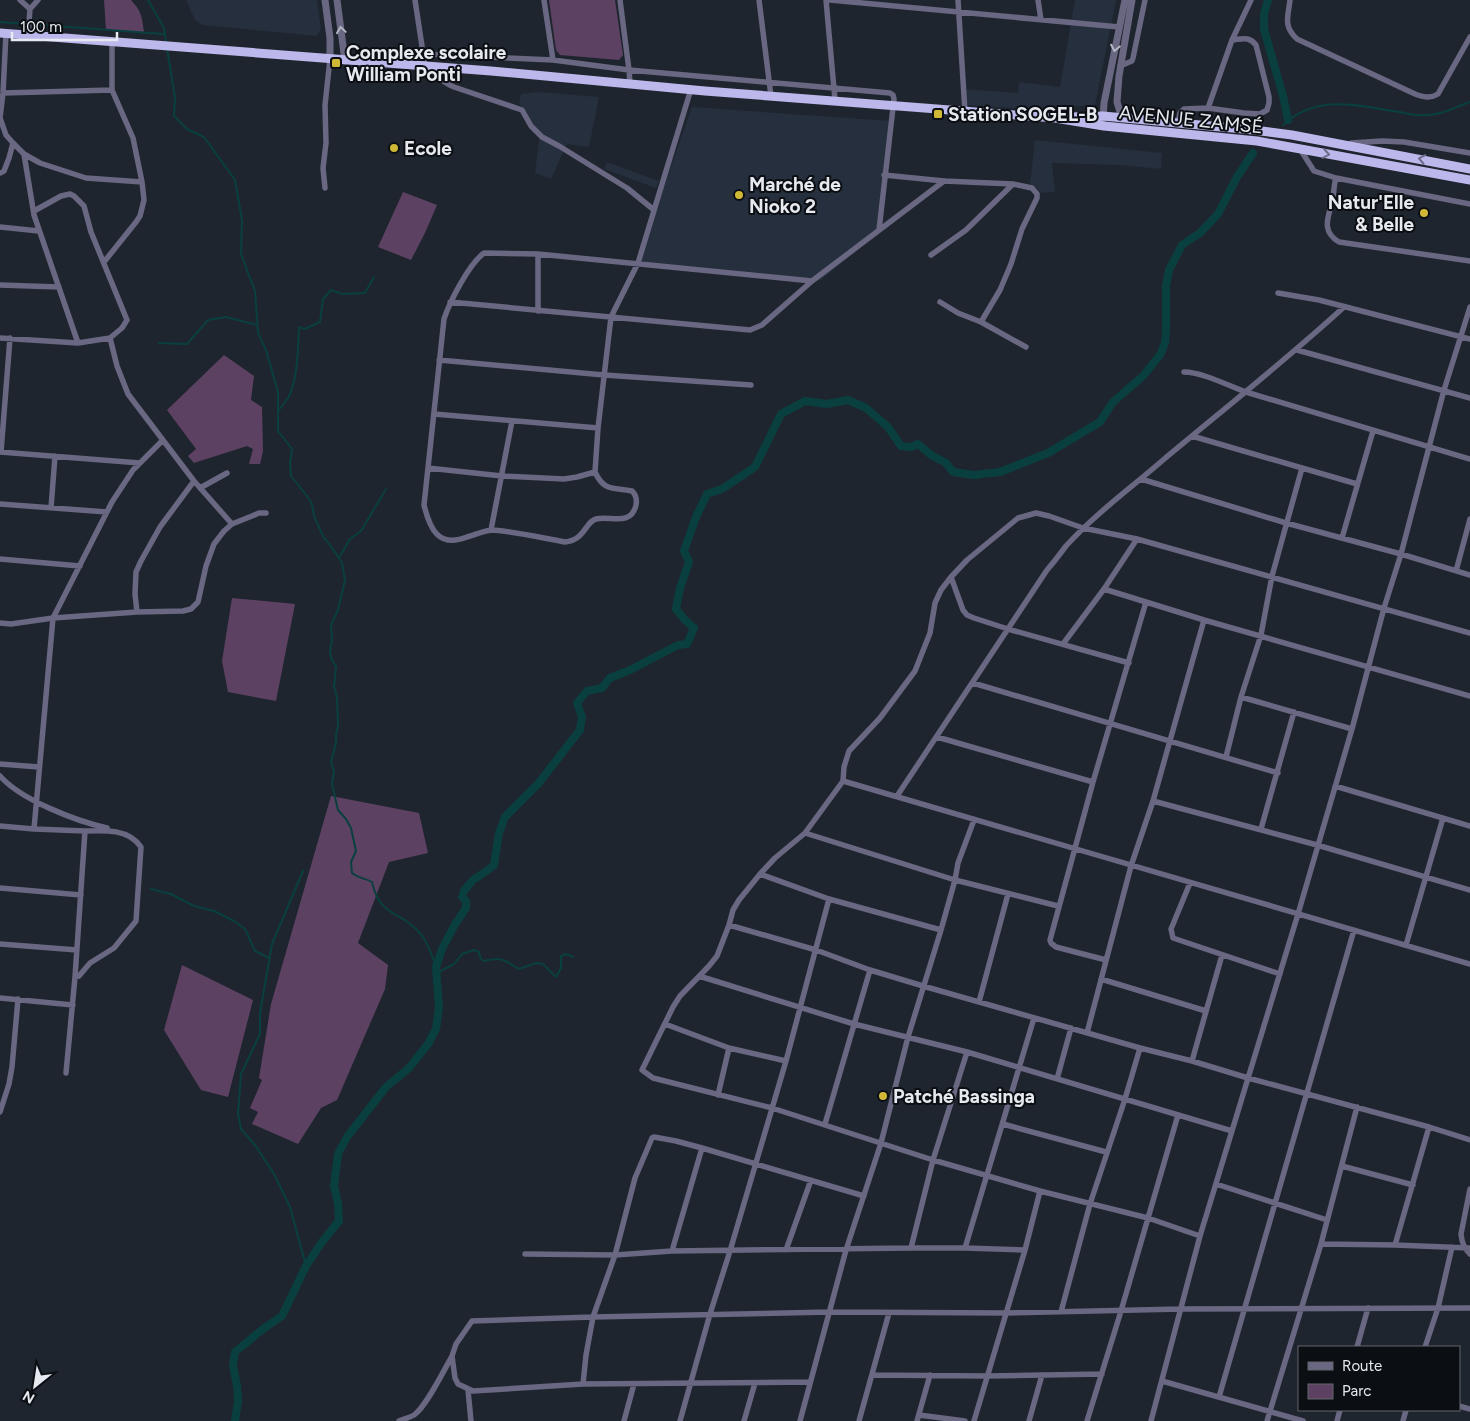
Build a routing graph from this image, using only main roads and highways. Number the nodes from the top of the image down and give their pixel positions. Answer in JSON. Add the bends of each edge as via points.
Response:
{"nodes":[{"id":1,"x":3,"y":33,"type":"edge"},
{"id":2,"x":1103,"y":121,"type":"junction"},
{"id":3,"x":1470,"y":169,"type":"edge"},
{"id":4,"x":1470,"y":180,"type":"edge"}],
"edges":[{"from":1,"to":2,"type":"highway","name":"AVENUE ZAMSÉ"},
{"from":3,"to":2,"type":"highway","name":"AVENUE ZAMSÉ","one_way":true,"via":[[1264,131],[1126,118]]},
{"from":2,"to":4,"type":"highway","name":"AVENUE ZAMSÉ","one_way":true,"via":[[1239,138]]}]}
